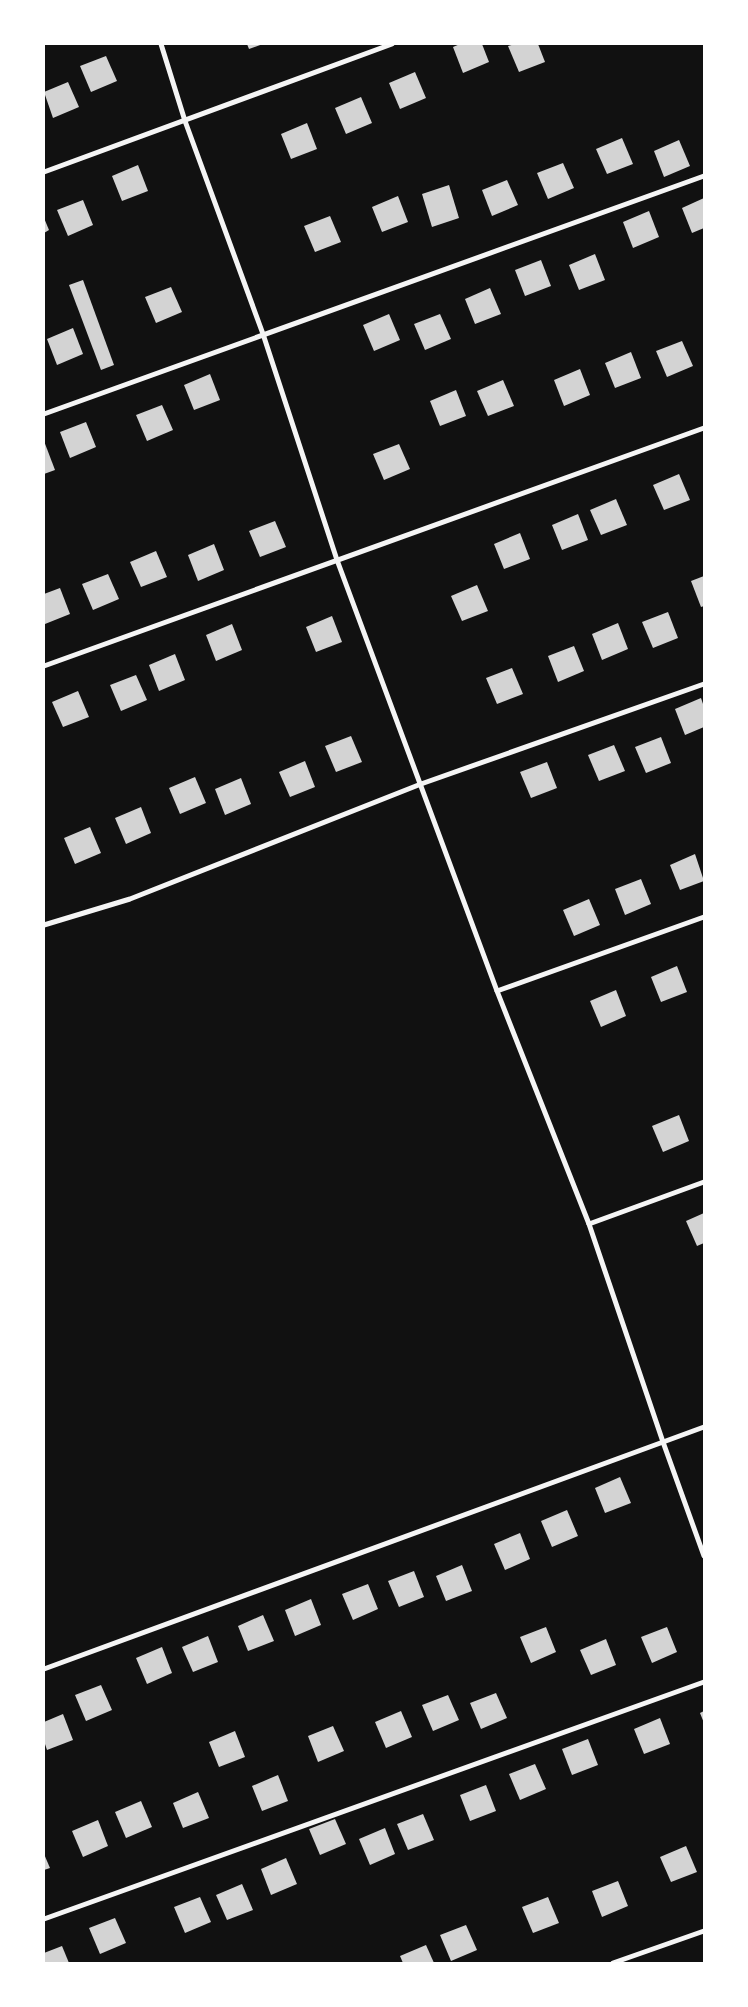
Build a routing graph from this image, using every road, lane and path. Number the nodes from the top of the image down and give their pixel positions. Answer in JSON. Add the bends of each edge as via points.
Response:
{"nodes":[{"id":1,"x":161,"y":44,"type":"edge"},
{"id":2,"x":392,"y":44,"type":"edge"},
{"id":3,"x":185,"y":121,"type":"junction"},
{"id":4,"x":44,"y":172,"type":"edge"},
{"id":5,"x":704,"y":176,"type":"edge"},
{"id":6,"x":263,"y":334,"type":"junction"},
{"id":7,"x":44,"y":414,"type":"edge"},
{"id":8,"x":704,"y":428,"type":"edge"},
{"id":9,"x":337,"y":560,"type":"junction"},
{"id":10,"x":44,"y":666,"type":"edge"},
{"id":11,"x":704,"y":684,"type":"edge"},
{"id":12,"x":421,"y":784,"type":"junction"},
{"id":13,"x":704,"y":917,"type":"edge"},
{"id":14,"x":44,"y":925,"type":"edge"},
{"id":15,"x":497,"y":991,"type":"junction"},
{"id":16,"x":704,"y":1182,"type":"edge"},
{"id":17,"x":589,"y":1224,"type":"junction"},
{"id":18,"x":704,"y":1427,"type":"edge"},
{"id":19,"x":663,"y":1442,"type":"junction"},
{"id":20,"x":704,"y":1556,"type":"edge"},
{"id":21,"x":44,"y":1669,"type":"edge"},
{"id":22,"x":704,"y":1682,"type":"edge"},
{"id":23,"x":44,"y":1919,"type":"edge"},
{"id":24,"x":704,"y":1931,"type":"edge"},
{"id":25,"x":614,"y":1963,"type":"edge"}],
"edges":[{"from":1,"to":3,"type":"street"},
{"from":2,"to":3,"type":"street"},
{"from":3,"to":4,"type":"street"},
{"from":3,"to":6,"type":"street"},
{"from":5,"to":6,"type":"street"},
{"from":6,"to":7,"type":"street"},
{"from":6,"to":9,"type":"street"},
{"from":8,"to":9,"type":"street"},
{"from":9,"to":10,"type":"street"},
{"from":9,"to":12,"type":"street"},
{"from":11,"to":12,"type":"street"},
{"from":12,"to":14,"type":"street","via":[[130,899]]},
{"from":12,"to":15,"type":"street"},
{"from":13,"to":15,"type":"street"},
{"from":15,"to":17,"type":"street"},
{"from":16,"to":17,"type":"street"},
{"from":17,"to":19,"type":"street"},
{"from":18,"to":19,"type":"street"},
{"from":19,"to":20,"type":"street"},
{"from":19,"to":21,"type":"street"},
{"from":22,"to":23,"type":"street"},
{"from":24,"to":25,"type":"street"}]}
